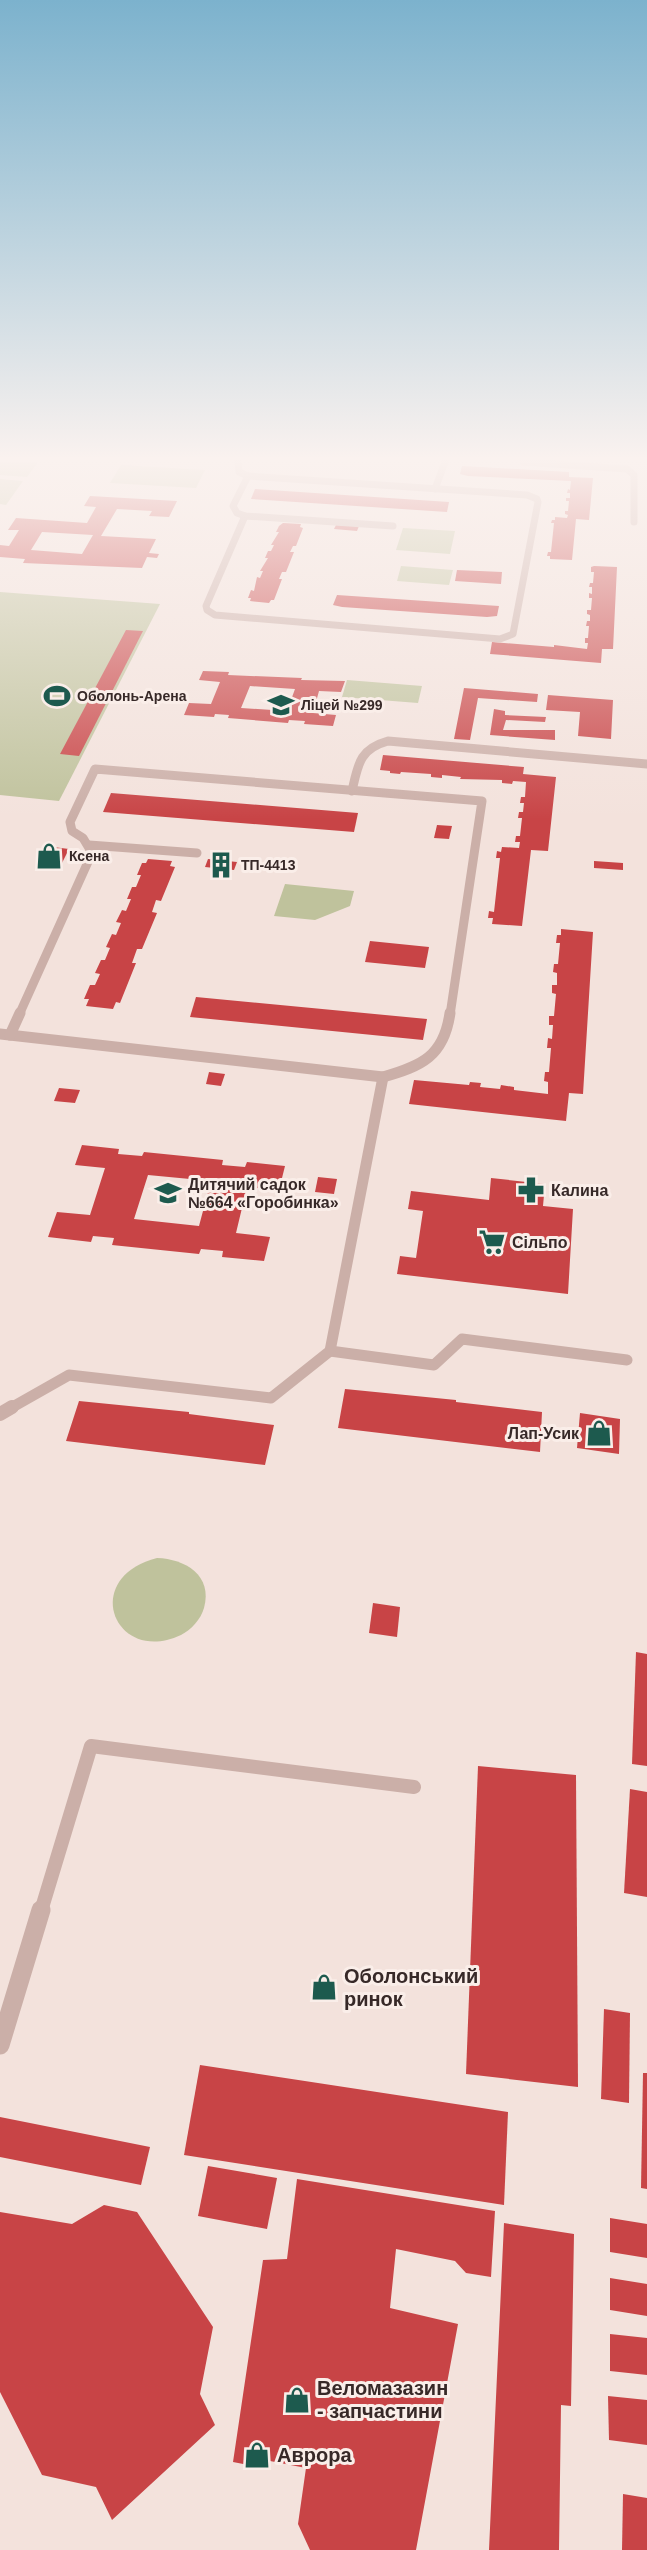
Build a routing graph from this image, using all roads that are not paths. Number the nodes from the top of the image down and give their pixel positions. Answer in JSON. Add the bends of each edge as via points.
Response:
{"nodes":[{"id":1,"x":217,"y":581,"type":"edge"},
{"id":2,"x":523,"y":581,"type":"edge"},
{"id":3,"x":647,"y":764,"type":"edge"},
{"id":4,"x":352,"y":791,"type":"junction"},
{"id":5,"x":89,"y":845,"type":"junction"},
{"id":6,"x":197,"y":854,"type":"dead end"},
{"id":7,"x":5,"y":1034,"type":"edge"},
{"id":8,"x":383,"y":1077,"type":"junction"},
{"id":9,"x":330,"y":1351,"type":"junction"},
{"id":10,"x":627,"y":1360,"type":"dead end"},
{"id":11,"x":0,"y":1414,"type":"edge"},
{"id":12,"x":414,"y":1787,"type":"dead end"},
{"id":13,"x":0,"y":2044,"type":"edge"}],
"edges":[{"from":1,"to":2,"type":"lane","via":[[206,606],[215,615],[478,637],[511,637]]},
{"from":3,"to":4,"type":"lane","via":[[388,741],[377,743],[363,754]]},
{"from":4,"to":5,"type":"lane","via":[[95,769],[70,822],[72,831]]},
{"from":4,"to":8,"type":"lane","via":[[482,801],[448,1030],[437,1052],[411,1070]]},
{"from":5,"to":6,"type":"lane"},
{"from":5,"to":7,"type":"lane","via":[[92,853]]},
{"from":7,"to":8,"type":"lane"},
{"from":8,"to":9,"type":"lane"},
{"from":9,"to":10,"type":"lane","via":[[435,1365],[462,1339]]},
{"from":9,"to":11,"type":"lane","via":[[271,1398],[69,1375]]},
{"from":12,"to":13,"type":"lane","via":[[91,1746]]}]}
